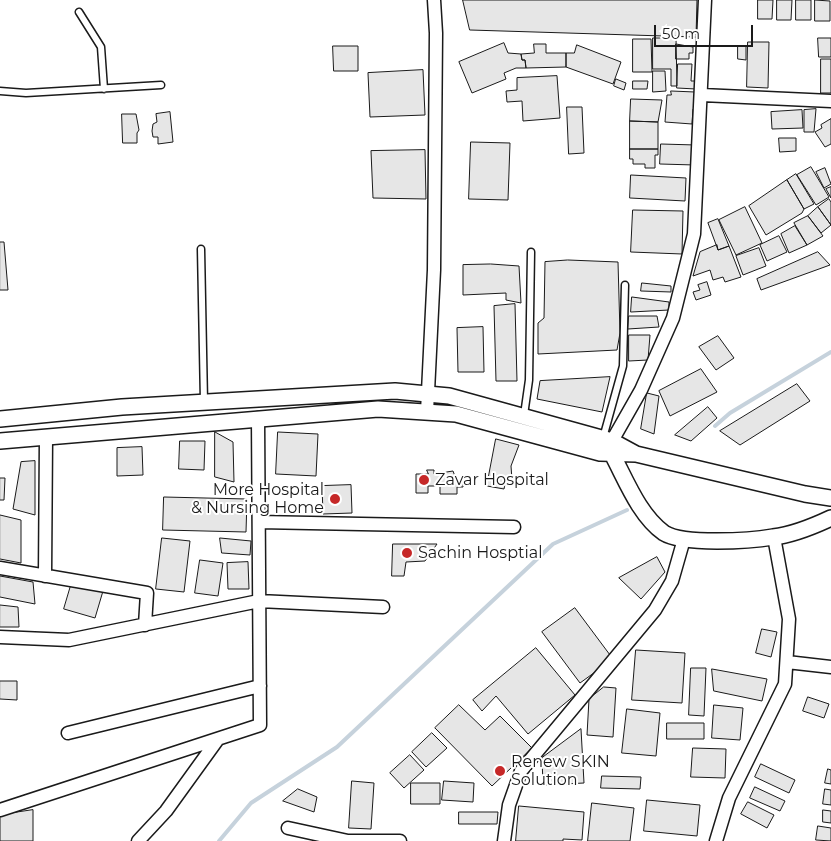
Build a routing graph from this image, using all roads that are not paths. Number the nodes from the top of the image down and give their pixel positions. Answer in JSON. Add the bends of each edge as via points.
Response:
{"nodes":[{"id":1,"x":434,"y":0,"type":"edge"},
{"id":2,"x":705,"y":0,"type":"edge"},
{"id":3,"x":79,"y":12,"type":"dead end"},
{"id":4,"x":161,"y":85,"type":"dead end"},
{"id":5,"x":104,"y":89,"type":"junction"},
{"id":6,"x":0,"y":91,"type":"edge"},
{"id":7,"x":702,"y":95,"type":"junction"},
{"id":8,"x":831,"y":102,"type":"edge"},
{"id":9,"x":201,"y":249,"type":"dead end"},
{"id":10,"x":531,"y":252,"type":"dead end"},
{"id":11,"x":625,"y":284,"type":"dead end"},
{"id":12,"x":428,"y":394,"type":"junction"},
{"id":13,"x":204,"y":402,"type":"junction"},
{"id":14,"x":427,"y":412,"type":"junction"},
{"id":15,"x":524,"y":415,"type":"junction"},
{"id":16,"x":258,"y":418,"type":"junction"},
{"id":17,"x":0,"y":419,"type":"edge"},
{"id":18,"x":46,"y":437,"type":"junction"},
{"id":19,"x":0,"y":441,"type":"edge"},
{"id":20,"x":609,"y":444,"type":"junction"},
{"id":21,"x":831,"y":498,"type":"edge"},
{"id":22,"x":831,"y":518,"type":"edge"},
{"id":23,"x":259,"y":522,"type":"junction"},
{"id":24,"x":514,"y":528,"type":"dead end"},
{"id":25,"x":774,"y":537,"type":"junction"},
{"id":26,"x":684,"y":539,"type":"junction"},
{"id":27,"x":0,"y":568,"type":"edge"},
{"id":28,"x":45,"y":576,"type":"junction"},
{"id":29,"x":259,"y":601,"type":"junction"},
{"id":30,"x":383,"y":607,"type":"dead end"},
{"id":31,"x":144,"y":624,"type":"junction"},
{"id":32,"x":0,"y":636,"type":"edge"},
{"id":33,"x":787,"y":662,"type":"junction"},
{"id":34,"x":831,"y":667,"type":"edge"},
{"id":35,"x":260,"y":686,"type":"junction"},
{"id":36,"x":68,"y":733,"type":"dead end"},
{"id":37,"x":218,"y":739,"type":"junction"},
{"id":38,"x":0,"y":810,"type":"edge"},
{"id":39,"x":288,"y":828,"type":"dead end"},
{"id":40,"x":138,"y":841,"type":"edge"},
{"id":41,"x":400,"y":841,"type":"edge"},
{"id":42,"x":504,"y":841,"type":"edge"},
{"id":43,"x":716,"y":841,"type":"edge"}],
"edges":[{"from":1,"to":12,"type":"street","via":[[434,270]]},
{"from":2,"to":7,"type":"street"},
{"from":3,"to":5,"type":"lane","via":[[100,47]]},
{"from":4,"to":5,"type":"lane"},
{"from":5,"to":6,"type":"lane"},
{"from":7,"to":8,"type":"street"},
{"from":7,"to":20,"type":"street","via":[[694,234],[673,318],[641,390]]},
{"from":9,"to":13,"type":"lane"},
{"from":10,"to":15,"type":"lane","via":[[529,380]]},
{"from":11,"to":20,"type":"lane","via":[[623,366]]},
{"from":12,"to":13,"type":"street","via":[[395,391]]},
{"from":12,"to":14,"type":"street"},
{"from":12,"to":15,"type":"street","via":[[449,396]]},
{"from":13,"to":17,"type":"street"},
{"from":14,"to":16,"type":"street","via":[[378,409]]},
{"from":14,"to":20,"type":"street","via":[[456,414],[553,441]]},
{"from":15,"to":20,"type":"street"},
{"from":16,"to":18,"type":"street"},
{"from":16,"to":23,"type":"street"},
{"from":18,"to":19,"type":"street"},
{"from":18,"to":28,"type":"street"},
{"from":20,"to":21,"type":"street","via":[[636,454]]},
{"from":20,"to":26,"type":"street","via":[[647,517],[666,534]]},
{"from":22,"to":25,"type":"street"},
{"from":23,"to":24,"type":"street"},
{"from":23,"to":29,"type":"street"},
{"from":25,"to":26,"type":"street","via":[[709,541]]},
{"from":25,"to":33,"type":"street","via":[[789,619]]},
{"from":26,"to":42,"type":"street","via":[[672,581],[655,610],[521,771],[508,805]]},
{"from":27,"to":28,"type":"street"},
{"from":28,"to":31,"type":"street","via":[[148,593]]},
{"from":29,"to":30,"type":"street"},
{"from":29,"to":31,"type":"street"},
{"from":29,"to":35,"type":"street"},
{"from":31,"to":32,"type":"street","via":[[69,640]]},
{"from":33,"to":34,"type":"street"},
{"from":33,"to":43,"type":"street","via":[[786,684],[729,798]]},
{"from":35,"to":36,"type":"street"},
{"from":35,"to":37,"type":"street","via":[[260,725]]},
{"from":37,"to":38,"type":"street"},
{"from":37,"to":40,"type":"street","via":[[166,812]]},
{"from":39,"to":41,"type":"street","via":[[348,841]]}]}
